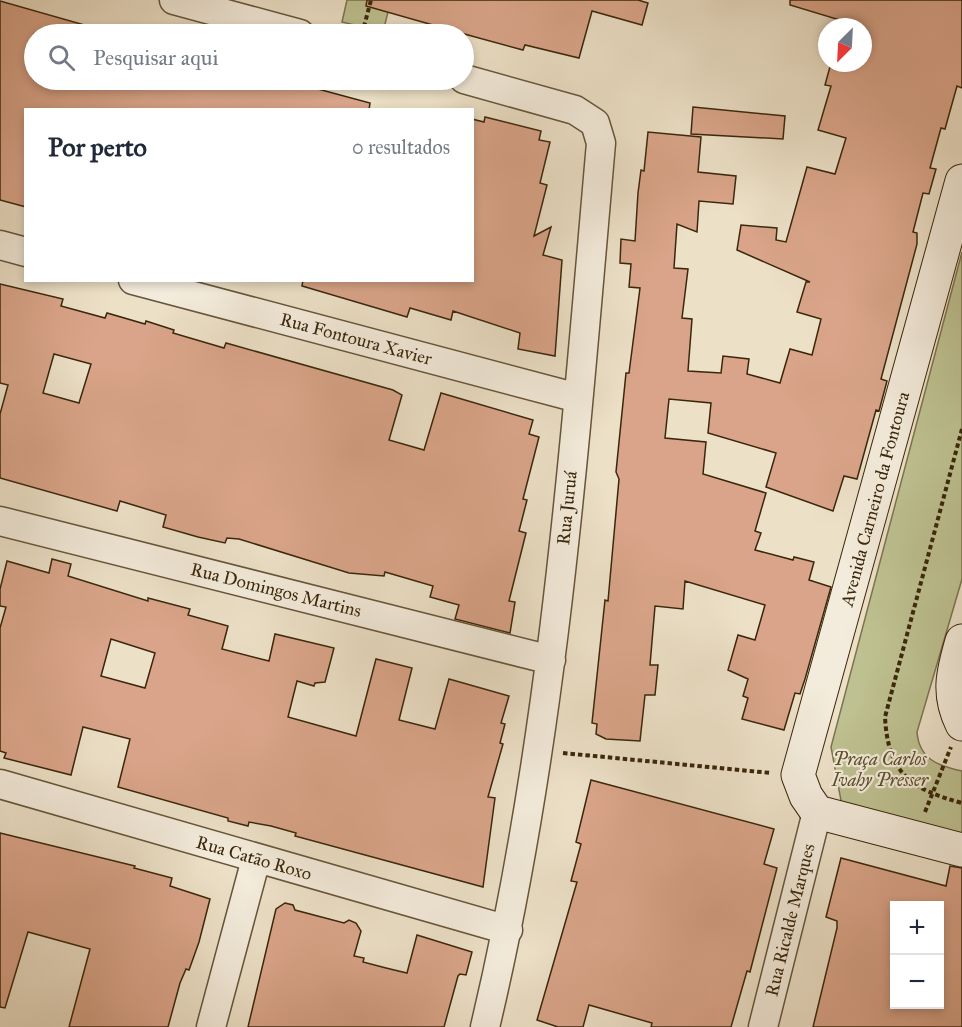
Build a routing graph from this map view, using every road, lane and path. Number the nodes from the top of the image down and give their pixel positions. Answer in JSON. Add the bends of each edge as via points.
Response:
{"nodes":[{"id":1,"x":174,"y":0,"type":"edge"},
{"id":2,"x":371,"y":0,"type":"edge"},
{"id":3,"x":263,"y":24,"type":"edge"},
{"id":4,"x":365,"y":24,"type":"edge"},
{"id":5,"x":474,"y":82,"type":"edge"},
{"id":6,"x":962,"y":181,"type":"edge"},
{"id":7,"x":0,"y":245,"type":"edge"},
{"id":8,"x":24,"y":251,"type":"edge"},
{"id":9,"x":141,"y":282,"type":"edge"},
{"id":10,"x":578,"y":398,"type":"junction"},
{"id":11,"x":962,"y":429,"type":"edge"},
{"id":12,"x":0,"y":521,"type":"edge"},
{"id":13,"x":962,"y":641,"type":"edge"},
{"id":14,"x":551,"y":660,"type":"junction"},
{"id":15,"x":957,"y":735,"type":"edge"},
{"id":16,"x":537,"y":750,"type":"junction"},
{"id":17,"x":798,"y":775,"type":"junction"},
{"id":18,"x":0,"y":784,"type":"edge"},
{"id":19,"x":931,"y":795,"type":"junction"},
{"id":20,"x":962,"y":803,"type":"edge"},
{"id":21,"x":817,"y":812,"type":"junction"},
{"id":22,"x":917,"y":839,"type":"junction"},
{"id":23,"x":962,"y":850,"type":"edge"},
{"id":24,"x":256,"y":859,"type":"junction"},
{"id":25,"x":508,"y":930,"type":"junction"},
{"id":26,"x":211,"y":1027,"type":"edge"},
{"id":27,"x":485,"y":1027,"type":"edge"},
{"id":28,"x":763,"y":1027,"type":"edge"}],
"edges":[{"from":1,"to":3,"type":"street"},
{"from":2,"to":4,"type":"path"},
{"from":5,"to":10,"type":"street","name":"Rua Juruá","via":[[575,110],[595,123],[601,143]]},
{"from":6,"to":17,"type":"main road","name":"Avenida Carneiro da Fontoura"},
{"from":7,"to":8,"type":"street"},
{"from":9,"to":10,"type":"street","name":"Rua Fontoura Xavier"},
{"from":10,"to":14,"type":"street","name":"Rua Juruá"},
{"from":11,"to":19,"type":"path","via":[[885,717],[886,741],[895,763],[910,782]]},
{"from":12,"to":14,"type":"street","name":"Rua Domingos Martins"},
{"from":13,"to":15,"type":"main road","via":[[952,686]]},
{"from":14,"to":16,"type":"street","name":"Rua Juruá"},
{"from":15,"to":19,"type":"path"},
{"from":16,"to":17,"type":"path"},
{"from":16,"to":25,"type":"street","name":"Rua Juruá"},
{"from":17,"to":21,"type":"main road"},
{"from":18,"to":24,"type":"street","name":"Rua Catão Roxo"},
{"from":19,"to":20,"type":"path"},
{"from":19,"to":22,"type":"path"},
{"from":21,"to":22,"type":"main road"},
{"from":21,"to":28,"type":"street","name":"Rua Ricalde Marques"},
{"from":22,"to":23,"type":"main road"},
{"from":24,"to":25,"type":"street","name":"Rua Catão Roxo"},
{"from":24,"to":26,"type":"street"},
{"from":25,"to":27,"type":"street","name":"Rua Juruá"}]}
